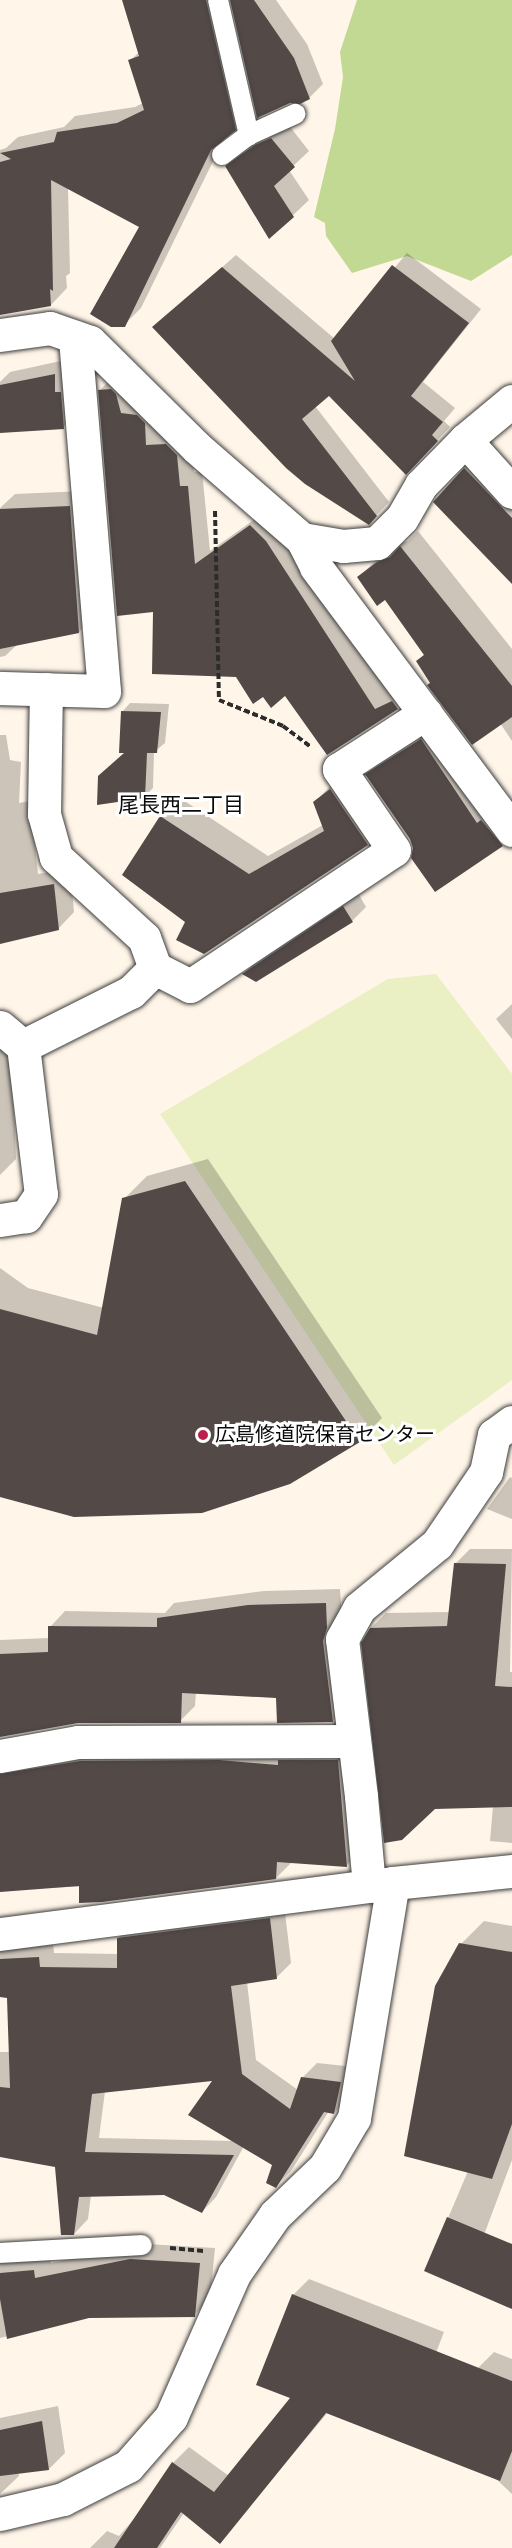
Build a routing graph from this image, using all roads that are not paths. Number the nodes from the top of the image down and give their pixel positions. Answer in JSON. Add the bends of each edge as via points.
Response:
{"nodes":[{"id":1,"x":218,"y":0,"type":"edge"},
{"id":2,"x":296,"y":114,"type":"dead end"},
{"id":3,"x":249,"y":135,"type":"junction"},
{"id":4,"x":222,"y":155,"type":"dead end"},
{"id":5,"x":0,"y":335,"type":"edge"},
{"id":6,"x":75,"y":337,"type":"junction"},
{"id":7,"x":512,"y":401,"type":"edge"},
{"id":8,"x":465,"y":440,"type":"junction"},
{"id":9,"x":512,"y":492,"type":"edge"},
{"id":10,"x":302,"y":539,"type":"junction"},
{"id":11,"x":0,"y":688,"type":"edge"},
{"id":12,"x":46,"y":688,"type":"junction"},
{"id":13,"x":426,"y":712,"type":"junction"},
{"id":14,"x":512,"y":830,"type":"edge"},
{"id":15,"x":155,"y":968,"type":"junction"},
{"id":16,"x":11,"y":1036,"type":"edge"},
{"id":17,"x":0,"y":1220,"type":"edge"},
{"id":18,"x":512,"y":1422,"type":"edge"},
{"id":19,"x":499,"y":1475,"type":"edge"},
{"id":20,"x":354,"y":1741,"type":"junction"},
{"id":21,"x":0,"y":1756,"type":"edge"},
{"id":22,"x":512,"y":1871,"type":"edge"},
{"id":23,"x":381,"y":1885,"type":"junction"},
{"id":24,"x":0,"y":1934,"type":"edge"},
{"id":25,"x":142,"y":2245,"type":"dead end"},
{"id":26,"x":0,"y":2253,"type":"edge"},
{"id":27,"x":0,"y":2514,"type":"edge"}],
"edges":[{"from":1,"to":3,"type":"lane"},
{"from":2,"to":3,"type":"lane"},
{"from":3,"to":4,"type":"lane"},
{"from":5,"to":6,"type":"street","via":[[50,328]]},
{"from":6,"to":10,"type":"street","via":[[90,342],[213,462]]},
{"from":6,"to":12,"type":"street","via":[[104,691]]},
{"from":7,"to":8,"type":"street"},
{"from":8,"to":9,"type":"street"},
{"from":8,"to":10,"type":"street","via":[[421,485],[402,518],[377,543],[343,546]]},
{"from":10,"to":13,"type":"street","via":[[316,567]]},
{"from":11,"to":12,"type":"street"},
{"from":12,"to":15,"type":"street","via":[[44,814],[56,857],[144,938]]},
{"from":13,"to":14,"type":"street"},
{"from":13,"to":15,"type":"street","via":[[339,769],[394,850],[190,986]]},
{"from":15,"to":16,"type":"street","via":[[131,992]]},
{"from":16,"to":17,"type":"street","via":[[41,1194],[26,1216]]},
{"from":18,"to":19,"type":"street","via":[[494,1435]]},
{"from":19,"to":20,"type":"street","via":[[437,1544],[359,1608],[342,1639]]},
{"from":20,"to":21,"type":"street","via":[[78,1742]]},
{"from":20,"to":23,"type":"street"},
{"from":22,"to":23,"type":"street"},
{"from":23,"to":24,"type":"street"},
{"from":23,"to":27,"type":"street","via":[[354,2118],[325,2167],[275,2215],[234,2274],[171,2416],[128,2466],[63,2499]]},
{"from":25,"to":26,"type":"lane"}]}
